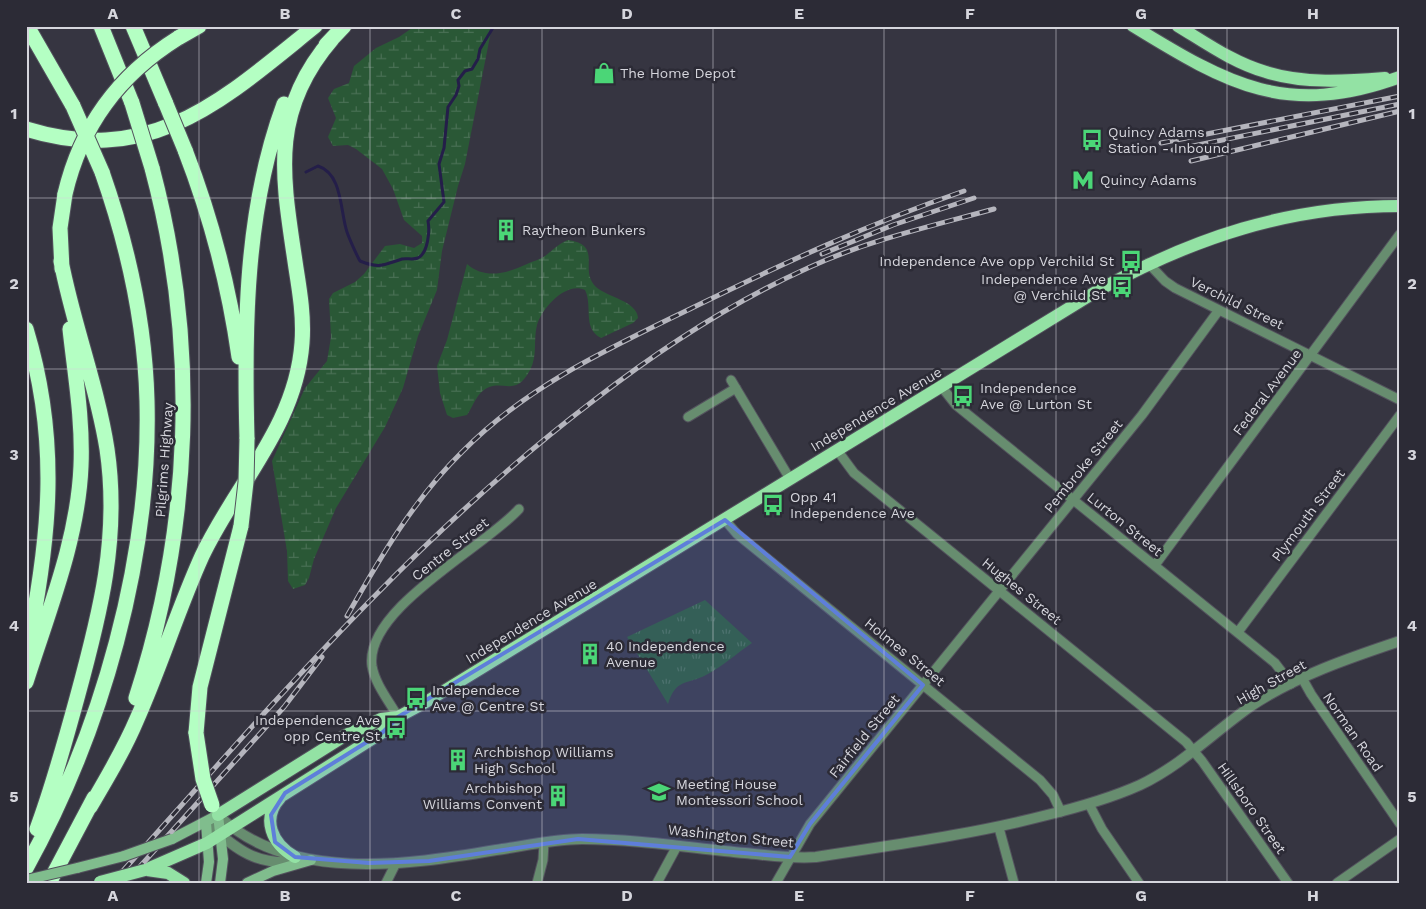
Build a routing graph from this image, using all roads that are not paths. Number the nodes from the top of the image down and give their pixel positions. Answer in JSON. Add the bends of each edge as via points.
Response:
{"nodes":[{"id":1,"x":27,"y":26,"type":"edge"},
{"id":2,"x":102,"y":26,"type":"edge"},
{"id":3,"x":133,"y":26,"type":"edge"},
{"id":4,"x":197,"y":26,"type":"edge"},
{"id":5,"x":315,"y":26,"type":"edge"},
{"id":6,"x":344,"y":26,"type":"edge"},
{"id":7,"x":1133,"y":26,"type":"edge"},
{"id":8,"x":1178,"y":26,"type":"edge"},
{"id":9,"x":332,"y":39,"type":"junction"},
{"id":10,"x":1400,"y":77,"type":"edge"},
{"id":11,"x":26,"y":129,"type":"edge"},
{"id":12,"x":1400,"y":206,"type":"edge"},
{"id":13,"x":1400,"y":234,"type":"edge"},
{"id":14,"x":61,"y":261,"type":"junction"},
{"id":15,"x":1148,"y":263,"type":"junction"},
{"id":16,"x":1219,"y":310,"type":"junction"},
{"id":17,"x":26,"y":329,"type":"edge"},
{"id":18,"x":1311,"y":356,"type":"junction"},
{"id":19,"x":941,"y":386,"type":"junction"},
{"id":20,"x":1400,"y":400,"type":"edge"},
{"id":21,"x":1400,"y":415,"type":"edge"},
{"id":22,"x":688,"y":417,"type":"dead end"},
{"id":23,"x":247,"y":438,"type":"junction"},
{"id":24,"x":837,"y":450,"type":"junction"},
{"id":25,"x":790,"y":479,"type":"junction"},
{"id":26,"x":1073,"y":499,"type":"junction"},
{"id":27,"x":519,"y":509,"type":"dead end"},
{"id":28,"x":725,"y":520,"type":"junction"},
{"id":29,"x":1155,"y":565,"type":"junction"},
{"id":30,"x":1000,"y":590,"type":"junction"},
{"id":31,"x":1238,"y":632,"type":"junction"},
{"id":32,"x":962,"y":636,"type":"joint"},
{"id":33,"x":1400,"y":641,"type":"edge"},
{"id":34,"x":26,"y":656,"type":"edge"},
{"id":35,"x":1302,"y":678,"type":"junction"},
{"id":36,"x":26,"y":682,"type":"edge"},
{"id":37,"x":1291,"y":684,"type":"junction"},
{"id":38,"x":923,"y":685,"type":"junction"},
{"id":39,"x":398,"y":717,"type":"junction"},
{"id":40,"x":1194,"y":750,"type":"junction"},
{"id":41,"x":1142,"y":784,"type":"joint"},
{"id":42,"x":285,"y":792,"type":"junction"},
{"id":43,"x":1089,"y":804,"type":"junction"},
{"id":44,"x":90,"y":807,"type":"junction"},
{"id":45,"x":1061,"y":812,"type":"junction"},
{"id":46,"x":212,"y":814,"type":"junction"},
{"id":47,"x":1400,"y":824,"type":"edge"},
{"id":48,"x":999,"y":828,"type":"junction"},
{"id":49,"x":225,"y":831,"type":"junction"},
{"id":50,"x":1400,"y":838,"type":"edge"},
{"id":51,"x":207,"y":843,"type":"junction"},
{"id":52,"x":544,"y":843,"type":"junction"},
{"id":53,"x":677,"y":846,"type":"junction"},
{"id":54,"x":26,"y":854,"type":"edge"},
{"id":55,"x":295,"y":857,"type":"junction"},
{"id":56,"x":790,"y":857,"type":"junction"},
{"id":57,"x":311,"y":860,"type":"junction"},
{"id":58,"x":396,"y":863,"type":"junction"},
{"id":59,"x":26,"y":868,"type":"edge"},
{"id":60,"x":145,"y":870,"type":"junction"},
{"id":61,"x":26,"y":880,"type":"edge"},
{"id":62,"x":49,"y":883,"type":"edge"},
{"id":63,"x":97,"y":883,"type":"edge"},
{"id":64,"x":184,"y":883,"type":"edge"},
{"id":65,"x":206,"y":883,"type":"edge"},
{"id":66,"x":220,"y":883,"type":"edge"},
{"id":67,"x":247,"y":883,"type":"edge"},
{"id":68,"x":386,"y":883,"type":"edge"},
{"id":69,"x":537,"y":883,"type":"edge"},
{"id":70,"x":657,"y":883,"type":"edge"},
{"id":71,"x":776,"y":883,"type":"edge"},
{"id":72,"x":1014,"y":883,"type":"edge"},
{"id":73,"x":1139,"y":883,"type":"edge"},
{"id":74,"x":1288,"y":883,"type":"edge"},
{"id":75,"x":1337,"y":883,"type":"edge"}],
"edges":[{"from":1,"to":59,"type":"highway","name":"Pilgrims Highway","bridge":true,"via":[[73,106],[102,172],[124,241],[141,330],[147,401],[144,490],[130,579],[104,682],[65,789]]},
{"from":2,"to":44,"type":"highway","name":"Pilgrims Highway","bridge":true,"via":[[132,103],[152,168],[172,254],[181,326],[184,415],[180,488],[168,575],[151,647],[122,735]]},
{"from":3,"to":23,"type":"highway","bridge":true,"via":[[185,150],[213,233],[230,303],[242,377]]},
{"from":4,"to":14,"type":"highway","bridge":true,"via":[[142,63],[111,95],[82,141],[65,194],[60,228]]},
{"from":5,"to":11,"type":"highway","via":[[230,93],[176,124],[140,134],[103,139],[57,136]]},
{"from":6,"to":9,"type":"highway"},
{"from":7,"to":10,"type":"main road","via":[[1213,72],[1266,92],[1331,95],[1368,88]]},
{"from":8,"to":10,"type":"main road","via":[[1231,58],[1267,73],[1314,79]]},
{"from":9,"to":23,"type":"highway","via":[[307,64],[290,92],[275,128],[266,166],[251,276],[246,360]]},
{"from":9,"to":44,"type":"highway","via":[[301,84],[284,142],[284,187],[302,318],[300,362],[292,396],[277,431],[205,550],[135,725]]},
{"from":12,"to":15,"type":"main road","name":"Independence Avenue","via":[[1328,210],[1277,219],[1212,237]]},
{"from":13,"to":18,"type":"street","name":"Federal Avenue"},
{"from":14,"to":36,"type":"highway","via":[[79,402],[81,474],[70,540]]},
{"from":14,"to":54,"type":"highway","via":[[105,438],[110,486],[110,546],[104,594],[88,658],[50,794]]},
{"from":15,"to":16,"type":"street","name":"Verchild Street","via":[[1175,288]]},
{"from":15,"to":19,"type":"main road","name":"Independence Avenue"},
{"from":16,"to":18,"type":"street","name":"Verchild Street"},
{"from":16,"to":26,"type":"street","name":"Pembroke Street","via":[[1146,410]]},
{"from":17,"to":34,"type":"highway","via":[[43,399],[49,492],[44,563]]},
{"from":18,"to":20,"type":"street","name":"Verchild Street"},
{"from":18,"to":29,"type":"street","name":"Federal Avenue"},
{"from":19,"to":24,"type":"main road","name":"Independence Avenue"},
{"from":19,"to":26,"type":"street","name":"Lurton Street","via":[[956,405]]},
{"from":21,"to":31,"type":"street","name":"Plymouth Street"},
{"from":22,"to":25,"type":"street","via":[[733,384]]},
{"from":23,"to":46,"type":"highway","bridge":true,"via":[[241,526],[196,713],[203,779]]},
{"from":24,"to":25,"type":"main road","name":"Independence Avenue"},
{"from":24,"to":30,"type":"street","name":"Hughes Street","via":[[854,473]]},
{"from":25,"to":28,"type":"main road","name":"Independence Avenue"},
{"from":26,"to":29,"type":"street","name":"Lurton Street"},
{"from":26,"to":30,"type":"street","name":"Pembroke Street"},
{"from":27,"to":39,"type":"street","name":"Centre Street","via":[[430,579],[379,634],[374,647],[373,668]]},
{"from":28,"to":38,"type":"street","name":"Holmes Street","via":[[737,534]]},
{"from":28,"to":39,"type":"main road","name":"Independence Avenue"},
{"from":29,"to":31,"type":"street","name":"Lurton Street"},
{"from":30,"to":32,"type":"street","name":"Pembroke Street"},
{"from":30,"to":40,"type":"street","name":"Hughes Street"},
{"from":31,"to":37,"type":"street","name":"Lurton Street","via":[[1278,666]]},
{"from":32,"to":38,"type":"street","name":"Fairfield Street"},
{"from":33,"to":35,"type":"street","name":"High Street"},
{"from":35,"to":37,"type":"street","name":"High Street"},
{"from":35,"to":47,"type":"street","name":"Norman Road"},
{"from":37,"to":40,"type":"street","name":"High Street","via":[[1250,707]]},
{"from":38,"to":45,"type":"street","name":"Holmes Street","via":[[1045,784]]},
{"from":38,"to":56,"type":"street","name":"Fairfield Street","via":[[810,824]]},
{"from":39,"to":42,"type":"main road","name":"Independence Avenue","via":[[384,732]]},
{"from":39,"to":46,"type":"main road","name":"Independence Avenue","via":[[375,721],[346,735]]},
{"from":40,"to":41,"type":"street","name":"High Street"},
{"from":40,"to":74,"type":"street","name":"Hillsboro Street"},
{"from":41,"to":43,"type":"street","name":"Washington Street"},
{"from":42,"to":49,"type":"main road","name":"Independence Avenue"},
{"from":42,"to":55,"type":"main road","via":[[273,810],[270,826],[276,842]]},
{"from":43,"to":45,"type":"street","name":"Washington Street"},
{"from":43,"to":73,"type":"street"},
{"from":44,"to":62,"type":"highway","name":"Pilgrims Highway"},
{"from":45,"to":48,"type":"street","name":"Washington Street"},
{"from":46,"to":49,"type":"main road"},
{"from":46,"to":51,"type":"main road"},
{"from":46,"to":61,"type":"main road","bridge":true,"via":[[172,839],[124,856]]},
{"from":48,"to":56,"type":"street","name":"Washington Street","via":[[816,857]]},
{"from":48,"to":72,"type":"street"},
{"from":49,"to":51,"type":"main road"},
{"from":49,"to":55,"type":"street","name":"Washington Street"},
{"from":49,"to":57,"type":"street","name":"Washington Street","via":[[240,851],[261,860],[281,863]]},
{"from":49,"to":66,"type":"main road"},
{"from":50,"to":75,"type":"street"},
{"from":51,"to":60,"type":"main road"},
{"from":51,"to":65,"type":"main road","via":[[209,869]]},
{"from":52,"to":53,"type":"street","name":"Washington Street","via":[[587,839]]},
{"from":52,"to":58,"type":"street","name":"Washington Street","via":[[440,860]]},
{"from":52,"to":69,"type":"street"},
{"from":53,"to":56,"type":"street","name":"Washington Street"},
{"from":53,"to":70,"type":"street"},
{"from":55,"to":57,"type":"street","name":"Washington Street"},
{"from":56,"to":71,"type":"street","name":"Fairfield Street"},
{"from":57,"to":58,"type":"street","name":"Washington Street"},
{"from":57,"to":67,"type":"main road"},
{"from":58,"to":68,"type":"street"},
{"from":60,"to":63,"type":"main road","bridge":true},
{"from":60,"to":64,"type":"main road","via":[[168,873]]}]}
